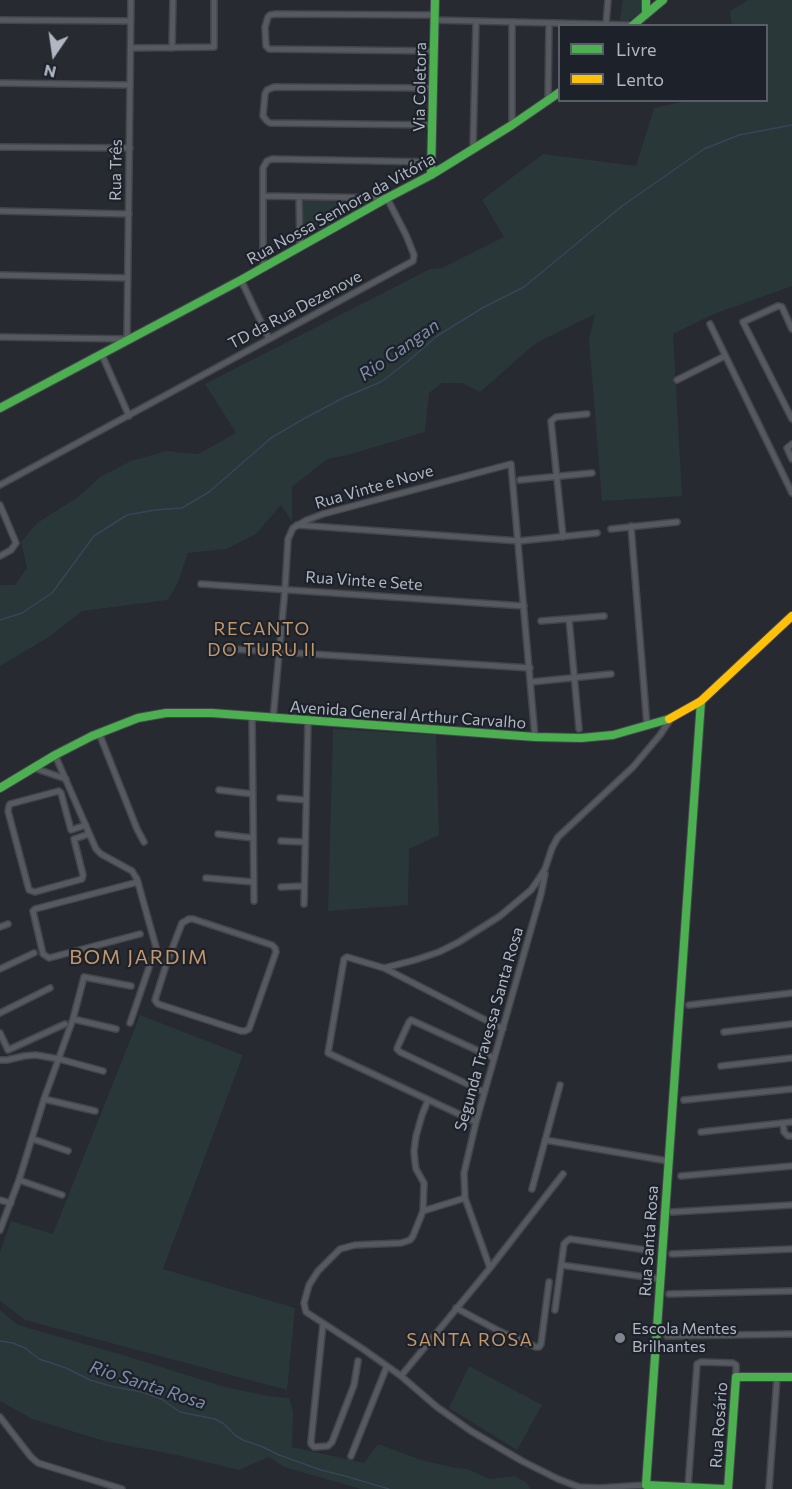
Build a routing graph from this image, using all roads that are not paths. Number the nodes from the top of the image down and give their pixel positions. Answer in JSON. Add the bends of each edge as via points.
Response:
{"nodes":[{"id":1,"x":131,"y":0,"type":"edge"},
{"id":2,"x":173,"y":0,"type":"edge"},
{"id":3,"x":214,"y":0,"type":"edge"},
{"id":4,"x":435,"y":0,"type":"edge"},
{"id":5,"x":608,"y":0,"type":"edge"},
{"id":6,"x":646,"y":0,"type":"edge"},
{"id":7,"x":660,"y":2,"type":"edge"},
{"id":8,"x":646,"y":14,"type":"junction"},
{"id":9,"x":434,"y":17,"type":"junction"},
{"id":10,"x":0,"y":20,"type":"edge"},
{"id":11,"x":131,"y":21,"type":"junction"},
{"id":12,"x":476,"y":21,"type":"junction"},
{"id":13,"x":512,"y":22,"type":"junction"},
{"id":14,"x":549,"y":22,"type":"junction"},
{"id":15,"x":606,"y":24,"type":"joint"},
{"id":16,"x":633,"y":24,"type":"edge"},
{"id":17,"x":131,"y":48,"type":"junction"},
{"id":18,"x":172,"y":48,"type":"junction"},
{"id":19,"x":434,"y":51,"type":"junction"},
{"id":20,"x":0,"y":83,"type":"edge"},
{"id":21,"x":130,"y":85,"type":"junction"},
{"id":22,"x":433,"y":88,"type":"junction"},
{"id":23,"x":558,"y":94,"type":"edge"},
{"id":24,"x":549,"y":101,"type":"junction"},
{"id":25,"x":432,"y":125,"type":"junction"},
{"id":26,"x":512,"y":125,"type":"junction"},
{"id":27,"x":0,"y":147,"type":"edge"},
{"id":28,"x":130,"y":148,"type":"junction"},
{"id":29,"x":473,"y":150,"type":"junction"},
{"id":30,"x":432,"y":162,"type":"junction"},
{"id":31,"x":431,"y":175,"type":"junction"},
{"id":32,"x":263,"y":196,"type":"junction"},
{"id":33,"x":298,"y":197,"type":"junction"},
{"id":34,"x":387,"y":198,"type":"junction"},
{"id":35,"x":0,"y":211,"type":"edge"},
{"id":36,"x":129,"y":214,"type":"junction"},
{"id":37,"x":300,"y":246,"type":"junction"},
{"id":38,"x":263,"y":268,"type":"junction"},
{"id":39,"x":0,"y":275,"type":"edge"},
{"id":40,"x":128,"y":278,"type":"junction"},
{"id":41,"x":241,"y":280,"type":"junction"},
{"id":42,"x":710,"y":324,"type":"dead end"},
{"id":43,"x":792,"y":329,"type":"edge"},
{"id":44,"x":0,"y":338,"type":"edge"},
{"id":45,"x":269,"y":339,"type":"junction"},
{"id":46,"x":129,"y":340,"type":"junction"},
{"id":47,"x":102,"y":355,"type":"junction"},
{"id":48,"x":725,"y":356,"type":"junction"},
{"id":49,"x":677,"y":380,"type":"dead end"},
{"id":50,"x":0,"y":408,"type":"edge"},
{"id":51,"x":587,"y":414,"type":"dead end"},
{"id":52,"x":129,"y":416,"type":"junction"},
{"id":53,"x":792,"y":419,"type":"edge"},
{"id":54,"x":792,"y":444,"type":"edge"},
{"id":55,"x":792,"y":459,"type":"edge"},
{"id":56,"x":592,"y":473,"type":"dead end"},
{"id":57,"x":556,"y":477,"type":"junction"},
{"id":58,"x":520,"y":480,"type":"dead end"},
{"id":59,"x":0,"y":485,"type":"edge"},
{"id":60,"x":792,"y":493,"type":"edge"},
{"id":61,"x":0,"y":505,"type":"edge"},
{"id":62,"x":676,"y":522,"type":"dead end"},
{"id":63,"x":297,"y":525,"type":"junction"},
{"id":64,"x":632,"y":526,"type":"junction"},
{"id":65,"x":611,"y":529,"type":"dead end"},
{"id":66,"x":597,"y":533,"type":"dead end"},
{"id":67,"x":563,"y":537,"type":"junction"},
{"id":68,"x":519,"y":542,"type":"junction"},
{"id":69,"x":0,"y":556,"type":"edge"},
{"id":70,"x":201,"y":584,"type":"dead end"},
{"id":71,"x":285,"y":589,"type":"junction"},
{"id":72,"x":524,"y":606,"type":"junction"},
{"id":73,"x":604,"y":615,"type":"dead end"},
{"id":74,"x":792,"y":616,"type":"edge"},
{"id":75,"x":569,"y":619,"type":"junction"},
{"id":76,"x":541,"y":621,"type":"dead end"},
{"id":77,"x":217,"y":648,"type":"dead end"},
{"id":78,"x":280,"y":652,"type":"junction"},
{"id":79,"x":530,"y":668,"type":"junction"},
{"id":80,"x":610,"y":674,"type":"dead end"},
{"id":81,"x":574,"y":678,"type":"junction"},
{"id":82,"x":531,"y":682,"type":"junction"},
{"id":83,"x":701,"y":701,"type":"junction"},
{"id":84,"x":252,"y":717,"type":"junction"},
{"id":85,"x":672,"y":718,"type":"junction"},
{"id":86,"x":273,"y":719,"type":"junction"},
{"id":87,"x":308,"y":722,"type":"junction"},
{"id":88,"x":646,"y":726,"type":"junction"},
{"id":89,"x":579,"y":729,"type":"dead end"},
{"id":90,"x":99,"y":734,"type":"junction"},
{"id":91,"x":536,"y":737,"type":"junction"},
{"id":92,"x":55,"y":755,"type":"junction"},
{"id":93,"x":33,"y":768,"type":"junction"},
{"id":94,"x":66,"y":779,"type":"junction"},
{"id":95,"x":0,"y":788,"type":"edge"},
{"id":96,"x":219,"y":790,"type":"dead end"},
{"id":97,"x":253,"y":794,"type":"junction"},
{"id":98,"x":280,"y":798,"type":"dead end"},
{"id":99,"x":306,"y":800,"type":"junction"},
{"id":100,"x":86,"y":825,"type":"junction"},
{"id":101,"x":71,"y":830,"type":"junction"},
{"id":102,"x":89,"y":834,"type":"junction"},
{"id":103,"x":218,"y":834,"type":"dead end"},
{"id":104,"x":254,"y":838,"type":"junction"},
{"id":105,"x":74,"y":839,"type":"junction"},
{"id":106,"x":280,"y":841,"type":"dead end"},
{"id":107,"x":144,"y":842,"type":"dead end"},
{"id":108,"x":305,"y":842,"type":"junction"},
{"id":109,"x":545,"y":869,"type":"junction"},
{"id":110,"x":206,"y":878,"type":"dead end"},
{"id":111,"x":138,"y":882,"type":"junction"},
{"id":112,"x":254,"y":882,"type":"junction"},
{"id":113,"x":304,"y":886,"type":"junction"},
{"id":114,"x":281,"y":887,"type":"dead end"},
{"id":115,"x":254,"y":901,"type":"dead end"},
{"id":116,"x":304,"y":904,"type":"dead end"},
{"id":117,"x":8,"y":924,"type":"dead end"},
{"id":118,"x":0,"y":927,"type":"edge"},
{"id":119,"x":140,"y":934,"type":"dead end"},
{"id":120,"x":34,"y":953,"type":"dead end"},
{"id":121,"x":154,"y":956,"type":"junction"},
{"id":122,"x":167,"y":962,"type":"junction"},
{"id":123,"x":384,"y":968,"type":"junction"},
{"id":124,"x":0,"y":969,"type":"edge"},
{"id":125,"x":131,"y":986,"type":"dead end"},
{"id":126,"x":50,"y":988,"type":"dead end"},
{"id":127,"x":792,"y":993,"type":"edge"},
{"id":128,"x":689,"y":1005,"type":"dead end"},
{"id":129,"x":0,"y":1013,"type":"edge"},
{"id":130,"x":73,"y":1019,"type":"junction"},
{"id":131,"x":130,"y":1023,"type":"dead end"},
{"id":132,"x":65,"y":1024,"type":"dead end"},
{"id":133,"x":792,"y":1024,"type":"edge"},
{"id":134,"x":116,"y":1029,"type":"dead end"},
{"id":135,"x":503,"y":1029,"type":"junction"},
{"id":136,"x":724,"y":1032,"type":"dead end"},
{"id":137,"x":0,"y":1033,"type":"edge"},
{"id":138,"x":494,"y":1058,"type":"junction"},
{"id":139,"x":792,"y":1058,"type":"edge"},
{"id":140,"x":0,"y":1059,"type":"edge"},
{"id":141,"x":59,"y":1059,"type":"junction"},
{"id":142,"x":721,"y":1066,"type":"dead end"},
{"id":143,"x":103,"y":1071,"type":"dead end"},
{"id":144,"x":560,"y":1085,"type":"dead end"},
{"id":145,"x":792,"y":1089,"type":"edge"},
{"id":146,"x":484,"y":1092,"type":"junction"},
{"id":147,"x":45,"y":1099,"type":"junction"},
{"id":148,"x":428,"y":1100,"type":"junction"},
{"id":149,"x":684,"y":1100,"type":"dead end"},
{"id":150,"x":95,"y":1111,"type":"dead end"},
{"id":151,"x":476,"y":1122,"type":"junction"},
{"id":152,"x":792,"y":1122,"type":"edge"},
{"id":153,"x":783,"y":1123,"type":"junction"},
{"id":154,"x":701,"y":1132,"type":"dead end"},
{"id":155,"x":792,"y":1136,"type":"edge"},
{"id":156,"x":33,"y":1139,"type":"junction"},
{"id":157,"x":545,"y":1140,"type":"junction"},
{"id":158,"x":68,"y":1151,"type":"dead end"},
{"id":159,"x":668,"y":1161,"type":"junction"},
{"id":160,"x":792,"y":1166,"type":"edge"},
{"id":161,"x":563,"y":1174,"type":"dead end"},
{"id":162,"x":681,"y":1176,"type":"dead end"},
{"id":163,"x":20,"y":1180,"type":"junction"},
{"id":164,"x":532,"y":1190,"type":"dead end"},
{"id":165,"x":62,"y":1195,"type":"dead end"},
{"id":166,"x":465,"y":1198,"type":"junction"},
{"id":167,"x":0,"y":1200,"type":"edge"},
{"id":168,"x":11,"y":1203,"type":"junction"},
{"id":169,"x":792,"y":1205,"type":"edge"},
{"id":170,"x":423,"y":1211,"type":"junction"},
{"id":171,"x":672,"y":1212,"type":"dead end"},
{"id":172,"x":0,"y":1230,"type":"edge"},
{"id":173,"x":792,"y":1249,"type":"edge"},
{"id":174,"x":646,"y":1250,"type":"dead end"},
{"id":175,"x":672,"y":1254,"type":"dead end"},
{"id":176,"x":561,"y":1265,"type":"junction"},
{"id":177,"x":490,"y":1268,"type":"junction"},
{"id":178,"x":660,"y":1279,"type":"junction"},
{"id":179,"x":549,"y":1282,"type":"dead end"},
{"id":180,"x":792,"y":1290,"type":"edge"},
{"id":181,"x":669,"y":1294,"type":"dead end"},
{"id":182,"x":456,"y":1308,"type":"junction"},
{"id":183,"x":555,"y":1310,"type":"dead end"},
{"id":184,"x":323,"y":1324,"type":"junction"},
{"id":185,"x":792,"y":1334,"type":"edge"},
{"id":186,"x":667,"y":1336,"type":"dead end"},
{"id":187,"x":358,"y":1361,"type":"dead end"},
{"id":188,"x":387,"y":1366,"type":"junction"},
{"id":189,"x":401,"y":1376,"type":"junction"},
{"id":190,"x":736,"y":1377,"type":"junction"},
{"id":191,"x":777,"y":1377,"type":"junction"},
{"id":192,"x":792,"y":1377,"type":"edge"},
{"id":193,"x":0,"y":1417,"type":"edge"},
{"id":194,"x":351,"y":1456,"type":"dead end"},
{"id":195,"x":646,"y":1485,"type":"junction"},
{"id":196,"x":688,"y":1487,"type":"junction"},
{"id":197,"x":667,"y":1488,"type":"edge"},
{"id":198,"x":122,"y":1489,"type":"edge"},
{"id":199,"x":723,"y":1489,"type":"edge"},
{"id":200,"x":728,"y":1489,"type":"edge"},
{"id":201,"x":769,"y":1489,"type":"edge"}],
"edges":[{"from":1,"to":11,"type":"street","name":"Rua Três"},
{"from":2,"to":18,"type":"street"},
{"from":3,"to":18,"type":"street","via":[[214,47]]},
{"from":4,"to":9,"type":"street","name":"Via Coletora"},
{"from":5,"to":15,"type":"street"},
{"from":6,"to":7,"type":"street","via":[[650,5]]},
{"from":6,"to":8,"type":"street"},
{"from":7,"to":8,"type":"street"},
{"from":8,"to":16,"type":"street"},
{"from":9,"to":12,"type":"street"},
{"from":9,"to":19,"type":"street","name":"Via Coletora"},
{"from":9,"to":19,"type":"street","via":[[276,14],[265,22],[266,46],[272,50]]},
{"from":10,"to":11,"type":"street"},
{"from":11,"to":17,"type":"street","name":"Rua Três"},
{"from":12,"to":13,"type":"street"},
{"from":12,"to":29,"type":"street"},
{"from":13,"to":14,"type":"street"},
{"from":13,"to":26,"type":"street"},
{"from":14,"to":15,"type":"street"},
{"from":14,"to":24,"type":"street"},
{"from":17,"to":18,"type":"street"},
{"from":17,"to":21,"type":"street","name":"Rua Três"},
{"from":19,"to":22,"type":"street","name":"Via Coletora"},
{"from":20,"to":21,"type":"street"},
{"from":21,"to":28,"type":"street","name":"Rua Três"},
{"from":22,"to":25,"type":"street","name":"Via Coletora"},
{"from":22,"to":25,"type":"street","via":[[274,87],[267,90],[263,116],[270,123]]},
{"from":23,"to":24,"type":"street","name":"Rua Nossa Senhora da Vitória"},
{"from":24,"to":26,"type":"street","name":"Rua Nossa Senhora da Vitória"},
{"from":25,"to":30,"type":"street","name":"Via Coletora"},
{"from":26,"to":29,"type":"street","name":"Rua Nossa Senhora da Vitória"},
{"from":27,"to":28,"type":"street"},
{"from":28,"to":36,"type":"street","name":"Rua Três"},
{"from":29,"to":31,"type":"street","name":"Rua Nossa Senhora da Vitória"},
{"from":30,"to":31,"type":"street","name":"Via Coletora"},
{"from":30,"to":32,"type":"street","via":[[272,159],[263,168]]},
{"from":31,"to":34,"type":"street","name":"Rua Nossa Senhora da Vitória"},
{"from":32,"to":33,"type":"street"},
{"from":32,"to":38,"type":"street"},
{"from":33,"to":34,"type":"street"},
{"from":33,"to":37,"type":"street"},
{"from":34,"to":37,"type":"street","name":"Rua Nossa Senhora da Vitória"},
{"from":34,"to":45,"type":"street","name":"TD da Rua Dezenove","via":[[413,261]]},
{"from":35,"to":36,"type":"street"},
{"from":36,"to":40,"type":"street","name":"Rua Três"},
{"from":37,"to":38,"type":"street","name":"Rua Nossa Senhora da Vitória"},
{"from":38,"to":41,"type":"street","name":"Rua Nossa Senhora da Vitória"},
{"from":39,"to":40,"type":"street"},
{"from":40,"to":46,"type":"street","name":"Rua Três"},
{"from":41,"to":45,"type":"street"},
{"from":41,"to":46,"type":"street","name":"Rua Nossa Senhora da Vitória"},
{"from":42,"to":48,"type":"street"},
{"from":43,"to":53,"type":"street","via":[[778,306],[743,322]]},
{"from":44,"to":46,"type":"street","name":"Rua Nossa Senhora da Vitória"},
{"from":45,"to":52,"type":"street","name":"TD da Rua Dezenove"},
{"from":46,"to":47,"type":"street","name":"Rua Nossa Senhora da Vitória"},
{"from":47,"to":50,"type":"street","name":"Rua Nossa Senhora da Vitória"},
{"from":47,"to":52,"type":"street"},
{"from":48,"to":49,"type":"street"},
{"from":48,"to":60,"type":"street"},
{"from":51,"to":57,"type":"street","via":[[552,419]]},
{"from":52,"to":59,"type":"street","name":"TD da Rua Dezenove"},
{"from":54,"to":55,"type":"street","via":[[788,448]]},
{"from":56,"to":57,"type":"street"},
{"from":57,"to":58,"type":"street"},
{"from":57,"to":67,"type":"street"},
{"from":61,"to":69,"type":"street","via":[[16,543]]},
{"from":62,"to":64,"type":"street"},
{"from":63,"to":68,"type":"street"},
{"from":63,"to":68,"type":"street","name":"Rua Vinte e Nove","via":[[323,514],[511,464]]},
{"from":63,"to":71,"type":"street","name":"Rua Vinte e Nove","via":[[288,539]]},
{"from":64,"to":65,"type":"street"},
{"from":64,"to":88,"type":"street"},
{"from":66,"to":67,"type":"street"},
{"from":67,"to":68,"type":"street"},
{"from":68,"to":72,"type":"street"},
{"from":70,"to":71,"type":"street","name":"Rua Vinte e Sete"},
{"from":71,"to":72,"type":"street","name":"Rua Vinte e Sete"},
{"from":71,"to":78,"type":"street","name":"Rua Vinte e Nove"},
{"from":72,"to":79,"type":"street"},
{"from":73,"to":75,"type":"street"},
{"from":74,"to":83,"type":"street","name":"Avenida General Arthur Carvalho"},
{"from":75,"to":76,"type":"street"},
{"from":75,"to":81,"type":"street"},
{"from":77,"to":78,"type":"street"},
{"from":78,"to":79,"type":"street"},
{"from":78,"to":86,"type":"street","name":"Rua Vinte e Nove"},
{"from":79,"to":82,"type":"street"},
{"from":80,"to":81,"type":"street"},
{"from":81,"to":82,"type":"street"},
{"from":81,"to":89,"type":"street"},
{"from":82,"to":91,"type":"street"},
{"from":83,"to":85,"type":"street","name":"Avenida General Arthur Carvalho"},
{"from":83,"to":159,"type":"street","name":"Rua Santa Rosa"},
{"from":84,"to":86,"type":"street","name":"Avenida General Arthur Carvalho"},
{"from":84,"to":90,"type":"street","name":"Avenida General Arthur Carvalho","via":[[155,714]]},
{"from":84,"to":97,"type":"street"},
{"from":85,"to":88,"type":"street","name":"Avenida General Arthur Carvalho"},
{"from":85,"to":109,"type":"street","via":[[633,767],[558,837]]},
{"from":86,"to":87,"type":"street","name":"Avenida General Arthur Carvalho"},
{"from":87,"to":91,"type":"street","name":"Avenida General Arthur Carvalho"},
{"from":87,"to":99,"type":"street"},
{"from":88,"to":91,"type":"street","name":"Avenida General Arthur Carvalho","via":[[595,737]]},
{"from":90,"to":92,"type":"street","name":"Avenida General Arthur Carvalho"},
{"from":90,"to":107,"type":"street"},
{"from":92,"to":93,"type":"street","name":"Avenida General Arthur Carvalho"},
{"from":92,"to":94,"type":"street"},
{"from":93,"to":94,"type":"street"},
{"from":93,"to":95,"type":"street","name":"Avenida General Arthur Carvalho"},
{"from":94,"to":100,"type":"street"},
{"from":96,"to":97,"type":"street"},
{"from":97,"to":104,"type":"street"},
{"from":98,"to":99,"type":"street"},
{"from":99,"to":108,"type":"street"},
{"from":100,"to":101,"type":"street"},
{"from":100,"to":102,"type":"street"},
{"from":101,"to":105,"type":"street"},
{"from":101,"to":105,"type":"street","via":[[59,791],[9,806],[30,891],[83,878]]},
{"from":102,"to":105,"type":"street"},
{"from":102,"to":111,"type":"street","via":[[98,851],[132,871]]},
{"from":103,"to":104,"type":"street"},
{"from":104,"to":112,"type":"street"},
{"from":106,"to":108,"type":"street"},
{"from":108,"to":113,"type":"street"},
{"from":109,"to":123,"type":"street","via":[[531,890],[472,935],[439,952]]},
{"from":109,"to":135,"type":"street","name":"Segunda Travessa Santa Rosa"},
{"from":110,"to":112,"type":"street"},
{"from":111,"to":119,"type":"street","via":[[33,911],[47,958]]},
{"from":111,"to":121,"type":"street","via":[[156,947]]},
{"from":112,"to":115,"type":"street"},
{"from":113,"to":114,"type":"street"},
{"from":113,"to":116,"type":"street"},
{"from":117,"to":118,"type":"street"},
{"from":120,"to":124,"type":"street"},
{"from":121,"to":122,"type":"street"},
{"from":121,"to":131,"type":"street"},
{"from":122,"to":122,"type":"street","via":[[155,996],[158,1004],[240,1031],[249,1029],[276,952],[272,945],[189,919],[182,923]]},
{"from":123,"to":135,"type":"street"},
{"from":123,"to":148,"type":"street","via":[[345,958],[328,1053]]},
{"from":125,"to":130,"type":"street","via":[[84,977]]},
{"from":126,"to":129,"type":"street"},
{"from":127,"to":128,"type":"street"},
{"from":130,"to":134,"type":"street"},
{"from":130,"to":141,"type":"street"},
{"from":132,"to":137,"type":"street","via":[[8,1050]]},
{"from":133,"to":136,"type":"street"},
{"from":135,"to":138,"type":"street","name":"Segunda Travessa Santa Rosa"},
{"from":138,"to":146,"type":"street","name":"Segunda Travessa Santa Rosa"},
{"from":138,"to":146,"type":"street","via":[[411,1020],[398,1046],[400,1052]]},
{"from":139,"to":142,"type":"street"},
{"from":140,"to":141,"type":"street","via":[[29,1055]]},
{"from":141,"to":143,"type":"street"},
{"from":141,"to":147,"type":"street"},
{"from":144,"to":157,"type":"street"},
{"from":145,"to":149,"type":"street"},
{"from":146,"to":151,"type":"street","name":"Segunda Travessa Santa Rosa"},
{"from":147,"to":150,"type":"street"},
{"from":147,"to":156,"type":"street"},
{"from":148,"to":151,"type":"street"},
{"from":148,"to":170,"type":"street","via":[[414,1151],[416,1169],[424,1183]]},
{"from":151,"to":166,"type":"street","name":"Segunda Travessa Santa Rosa","via":[[466,1163]]},
{"from":152,"to":153,"type":"street"},
{"from":153,"to":154,"type":"street"},
{"from":153,"to":155,"type":"street","via":[[786,1135]]},
{"from":156,"to":158,"type":"street"},
{"from":156,"to":163,"type":"street"},
{"from":157,"to":159,"type":"street"},
{"from":157,"to":164,"type":"street"},
{"from":159,"to":178,"type":"street","name":"Rua Santa Rosa"},
{"from":160,"to":162,"type":"street"},
{"from":161,"to":177,"type":"street"},
{"from":163,"to":165,"type":"street"},
{"from":163,"to":168,"type":"street"},
{"from":166,"to":170,"type":"street"},
{"from":166,"to":177,"type":"street","name":"Segunda Travessa Santa Rosa"},
{"from":167,"to":168,"type":"street"},
{"from":168,"to":172,"type":"street"},
{"from":169,"to":171,"type":"street"},
{"from":170,"to":184,"type":"street","via":[[410,1240],[347,1246],[318,1271],[304,1303],[306,1312]]},
{"from":173,"to":175,"type":"street"},
{"from":174,"to":176,"type":"street","via":[[570,1239],[564,1244]]},
{"from":176,"to":178,"type":"street"},
{"from":176,"to":183,"type":"street"},
{"from":177,"to":182,"type":"street"},
{"from":178,"to":195,"type":"street","name":"Rua Santa Rosa"},
{"from":179,"to":182,"type":"street","via":[[540,1346],[501,1332]]},
{"from":180,"to":181,"type":"street"},
{"from":182,"to":189,"type":"street"},
{"from":184,"to":187,"type":"street","via":[[312,1446],[328,1446],[332,1442],[353,1391]]},
{"from":184,"to":188,"type":"street"},
{"from":185,"to":186,"type":"street"},
{"from":188,"to":189,"type":"street"},
{"from":188,"to":194,"type":"street"},
{"from":189,"to":195,"type":"street","via":[[471,1431],[558,1479],[588,1488]]},
{"from":190,"to":191,"type":"street"},
{"from":190,"to":196,"type":"street","name":"Rua Rosário","via":[[735,1364],[697,1364]]},
{"from":190,"to":200,"type":"street","name":"Rua Rosário"},
{"from":191,"to":192,"type":"street"},
{"from":191,"to":201,"type":"street"},
{"from":193,"to":198,"type":"street","via":[[34,1461]]},
{"from":195,"to":197,"type":"street"},
{"from":196,"to":197,"type":"street"},
{"from":196,"to":199,"type":"street"}]}
